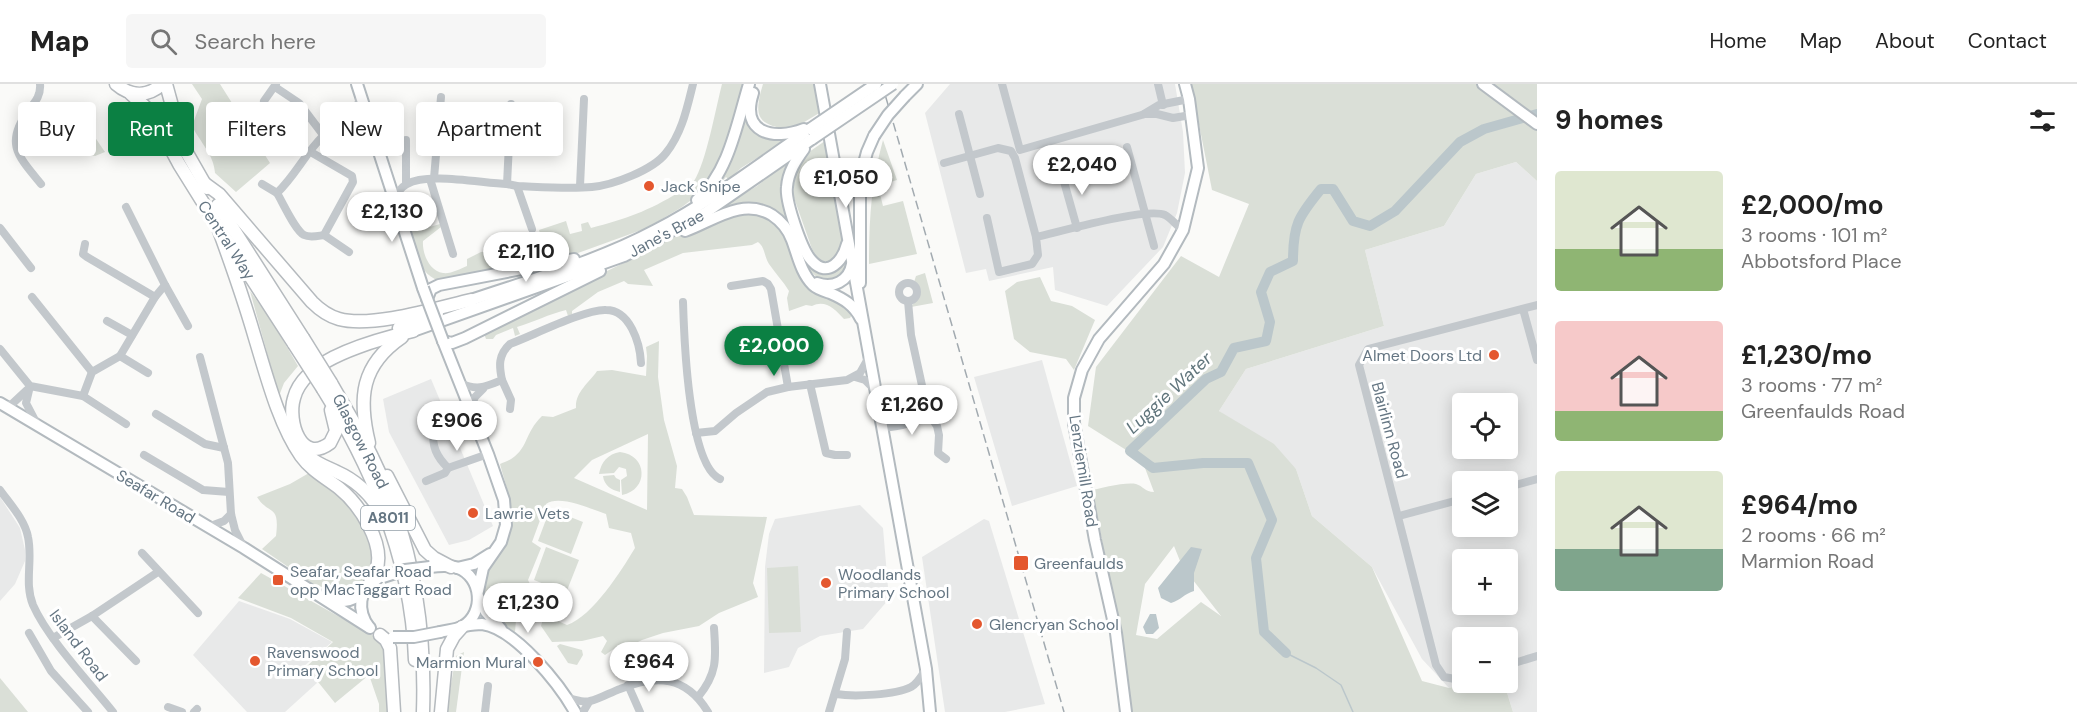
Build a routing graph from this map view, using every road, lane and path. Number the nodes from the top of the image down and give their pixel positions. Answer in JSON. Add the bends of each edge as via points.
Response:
{"nodes":[{"id":1,"x":40,"y":84,"type":"edge"},
{"id":2,"x":116,"y":84,"type":"edge"},
{"id":3,"x":164,"y":84,"type":"edge"},
{"id":4,"x":351,"y":84,"type":"edge"},
{"id":5,"x":357,"y":84,"type":"edge"},
{"id":6,"x":693,"y":84,"type":"edge"},
{"id":7,"x":749,"y":84,"type":"edge"},
{"id":8,"x":755,"y":84,"type":"edge"},
{"id":9,"x":876,"y":84,"type":"edge"},
{"id":10,"x":893,"y":84,"type":"edge"},
{"id":11,"x":917,"y":84,"type":"edge"},
{"id":12,"x":1002,"y":84,"type":"edge"},
{"id":13,"x":1158,"y":84,"type":"edge"},
{"id":14,"x":1185,"y":84,"type":"edge"},
{"id":15,"x":1483,"y":84,"type":"edge"},
{"id":16,"x":276,"y":85,"type":"edge"},
{"id":17,"x":820,"y":87,"type":"edge"},
{"id":18,"x":131,"y":94,"type":"junction"},
{"id":19,"x":441,"y":98,"type":"dead end"},
{"id":20,"x":584,"y":99,"type":"dead end"},
{"id":21,"x":1189,"y":99,"type":"junction"},
{"id":22,"x":264,"y":101,"type":"dead end"},
{"id":23,"x":359,"y":101,"type":"joint"},
{"id":24,"x":1163,"y":105,"type":"junction"},
{"id":25,"x":959,"y":114,"type":"dead end"},
{"id":26,"x":1145,"y":114,"type":"junction"},
{"id":27,"x":1191,"y":115,"type":"junction"},
{"id":28,"x":1537,"y":124,"type":"edge"},
{"id":29,"x":320,"y":131,"type":"edge"},
{"id":30,"x":811,"y":134,"type":"junction"},
{"id":31,"x":320,"y":140,"type":"edge"},
{"id":32,"x":406,"y":140,"type":"dead end"},
{"id":33,"x":1127,"y":147,"type":"dead end"},
{"id":34,"x":309,"y":151,"type":"junction"},
{"id":35,"x":970,"y":155,"type":"junction"},
{"id":36,"x":376,"y":156,"type":"edge"},
{"id":37,"x":508,"y":156,"type":"edge"},
{"id":38,"x":944,"y":162,"type":"dead end"},
{"id":39,"x":1061,"y":171,"type":"dead end"},
{"id":40,"x":383,"y":177,"type":"junction"},
{"id":41,"x":432,"y":178,"type":"junction"},
{"id":42,"x":204,"y":183,"type":"junction"},
{"id":43,"x":41,"y":184,"type":"dead end"},
{"id":44,"x":262,"y":184,"type":"dead end"},
{"id":45,"x":507,"y":184,"type":"junction"},
{"id":46,"x":405,"y":185,"type":"junction"},
{"id":47,"x":518,"y":186,"type":"junction"},
{"id":48,"x":579,"y":186,"type":"junction"},
{"id":49,"x":277,"y":193,"type":"junction"},
{"id":50,"x":980,"y":194,"type":"dead end"},
{"id":51,"x":391,"y":203,"type":"junction"},
{"id":52,"x":126,"y":207,"type":"dead end"},
{"id":53,"x":1146,"y":213,"type":"junction"},
{"id":54,"x":987,"y":218,"type":"dead end"},
{"id":55,"x":671,"y":221,"type":"junction"},
{"id":56,"x":217,"y":225,"type":"junction"},
{"id":57,"x":0,"y":228,"type":"edge"},
{"id":58,"x":1077,"y":228,"type":"junction"},
{"id":59,"x":532,"y":229,"type":"dead end"},
{"id":60,"x":1183,"y":230,"type":"junction"},
{"id":61,"x":324,"y":235,"type":"junction"},
{"id":62,"x":848,"y":237,"type":"junction"},
{"id":63,"x":1036,"y":237,"type":"junction"},
{"id":64,"x":659,"y":239,"type":"junction"},
{"id":65,"x":85,"y":244,"type":"dead end"},
{"id":66,"x":1154,"y":246,"type":"dead end"},
{"id":67,"x":609,"y":251,"type":"junction"},
{"id":68,"x":349,"y":252,"type":"dead end"},
{"id":69,"x":453,"y":254,"type":"dead end"},
{"id":70,"x":624,"y":256,"type":"junction"},
{"id":71,"x":852,"y":264,"type":"junction"},
{"id":72,"x":31,"y":268,"type":"dead end"},
{"id":73,"x":810,"y":281,"type":"junction"},
{"id":74,"x":165,"y":285,"type":"junction"},
{"id":75,"x":426,"y":285,"type":"junction"},
{"id":76,"x":731,"y":286,"type":"dead end"},
{"id":77,"x":858,"y":292,"type":"junction"},
{"id":78,"x":32,"y":297,"type":"dead end"},
{"id":79,"x":155,"y":297,"type":"junction"},
{"id":80,"x":471,"y":300,"type":"junction"},
{"id":81,"x":908,"y":301,"type":"dead end"},
{"id":82,"x":683,"y":302,"type":"dead end"},
{"id":83,"x":1537,"y":305,"type":"edge"},
{"id":84,"x":1523,"y":309,"type":"junction"},
{"id":85,"x":107,"y":321,"type":"dead end"},
{"id":86,"x":863,"y":321,"type":"junction"},
{"id":87,"x":188,"y":326,"type":"dead end"},
{"id":88,"x":413,"y":331,"type":"junction"},
{"id":89,"x":132,"y":335,"type":"junction"},
{"id":90,"x":465,"y":338,"type":"junction"},
{"id":91,"x":299,"y":341,"type":"junction"},
{"id":92,"x":443,"y":341,"type":"junction"},
{"id":93,"x":0,"y":349,"type":"edge"},
{"id":94,"x":120,"y":356,"type":"junction"},
{"id":95,"x":200,"y":357,"type":"dead end"},
{"id":96,"x":869,"y":357,"type":"junction"},
{"id":97,"x":1537,"y":360,"type":"edge"},
{"id":98,"x":641,"y":363,"type":"dead end"},
{"id":99,"x":453,"y":366,"type":"junction"},
{"id":100,"x":92,"y":372,"type":"junction"},
{"id":101,"x":147,"y":373,"type":"dead end"},
{"id":102,"x":855,"y":377,"type":"junction"},
{"id":103,"x":502,"y":380,"type":"junction"},
{"id":104,"x":459,"y":383,"type":"junction"},
{"id":105,"x":810,"y":384,"type":"junction"},
{"id":106,"x":30,"y":386,"type":"junction"},
{"id":107,"x":788,"y":387,"type":"junction"},
{"id":108,"x":327,"y":388,"type":"junction"},
{"id":109,"x":483,"y":388,"type":"junction"},
{"id":110,"x":875,"y":390,"type":"junction"},
{"id":111,"x":83,"y":396,"type":"junction"},
{"id":112,"x":3,"y":405,"type":"edge"},
{"id":113,"x":470,"y":410,"type":"junction"},
{"id":114,"x":510,"y":410,"type":"dead end"},
{"id":115,"x":928,"y":413,"type":"junction"},
{"id":116,"x":156,"y":414,"type":"dead end"},
{"id":117,"x":126,"y":424,"type":"dead end"},
{"id":118,"x":285,"y":424,"type":"junction"},
{"id":119,"x":38,"y":425,"type":"junction"},
{"id":120,"x":883,"y":428,"type":"junction"},
{"id":121,"x":434,"y":430,"type":"dead end"},
{"id":122,"x":696,"y":433,"type":"junction"},
{"id":123,"x":297,"y":447,"type":"junction"},
{"id":124,"x":224,"y":448,"type":"junction"},
{"id":125,"x":938,"y":453,"type":"junction"},
{"id":126,"x":488,"y":454,"type":"junction"},
{"id":127,"x":144,"y":455,"type":"dead end"},
{"id":128,"x":847,"y":455,"type":"dead end"},
{"id":129,"x":928,"y":458,"type":"dead end"},
{"id":130,"x":946,"y":459,"type":"dead end"},
{"id":131,"x":374,"y":460,"type":"junction"},
{"id":132,"x":448,"y":468,"type":"junction"},
{"id":133,"x":720,"y":479,"type":"dead end"},
{"id":134,"x":1537,"y":479,"type":"edge"},
{"id":135,"x":426,"y":481,"type":"dead end"},
{"id":136,"x":1518,"y":484,"type":"edge"},
{"id":137,"x":0,"y":490,"type":"edge"},
{"id":138,"x":229,"y":492,"type":"junction"},
{"id":139,"x":1452,"y":502,"type":"edge"},
{"id":140,"x":231,"y":514,"type":"junction"},
{"id":141,"x":1399,"y":516,"type":"junction"},
{"id":142,"x":208,"y":527,"type":"junction"},
{"id":143,"x":391,"y":528,"type":"junction"},
{"id":144,"x":244,"y":548,"type":"junction"},
{"id":145,"x":496,"y":549,"type":"junction"},
{"id":146,"x":142,"y":553,"type":"dead end"},
{"id":147,"x":454,"y":567,"type":"junction"},
{"id":148,"x":158,"y":572,"type":"junction"},
{"id":149,"x":367,"y":586,"type":"junction"},
{"id":150,"x":310,"y":591,"type":"junction"},
{"id":151,"x":478,"y":594,"type":"junction"},
{"id":152,"x":198,"y":612,"type":"dead end"},
{"id":153,"x":92,"y":616,"type":"junction"},
{"id":154,"x":463,"y":626,"type":"junction"},
{"id":155,"x":714,"y":628,"type":"dead end"},
{"id":156,"x":375,"y":631,"type":"junction"},
{"id":157,"x":847,"y":632,"type":"dead end"},
{"id":158,"x":29,"y":633,"type":"dead end"},
{"id":159,"x":505,"y":634,"type":"junction"},
{"id":160,"x":53,"y":638,"type":"junction"},
{"id":161,"x":1537,"y":656,"type":"edge"},
{"id":162,"x":136,"y":661,"type":"dead end"},
{"id":163,"x":1518,"y":662,"type":"edge"},
{"id":164,"x":926,"y":669,"type":"junction"},
{"id":165,"x":1452,"y":678,"type":"edge"},
{"id":166,"x":628,"y":685,"type":"junction"},
{"id":167,"x":488,"y":686,"type":"dead end"},
{"id":168,"x":913,"y":686,"type":"junction"},
{"id":169,"x":836,"y":694,"type":"junction"},
{"id":170,"x":698,"y":697,"type":"junction"},
{"id":171,"x":567,"y":698,"type":"junction"},
{"id":172,"x":930,"y":698,"type":"junction"},
{"id":173,"x":589,"y":702,"type":"junction"},
{"id":174,"x":168,"y":707,"type":"dead end"},
{"id":175,"x":88,"y":712,"type":"edge"},
{"id":176,"x":113,"y":712,"type":"edge"},
{"id":177,"x":182,"y":712,"type":"edge"},
{"id":178,"x":394,"y":712,"type":"edge"},
{"id":179,"x":416,"y":712,"type":"edge"},
{"id":180,"x":423,"y":712,"type":"edge"},
{"id":181,"x":441,"y":712,"type":"edge"},
{"id":182,"x":485,"y":712,"type":"edge"},
{"id":183,"x":575,"y":712,"type":"edge"},
{"id":184,"x":583,"y":712,"type":"edge"},
{"id":185,"x":640,"y":712,"type":"edge"},
{"id":186,"x":708,"y":712,"type":"edge"},
{"id":187,"x":829,"y":712,"type":"edge"},
{"id":188,"x":930,"y":712,"type":"edge"},
{"id":189,"x":1126,"y":712,"type":"edge"}],
"edges":[{"from":1,"to":43,"type":"street","via":[[40,94],[15,136],[19,157]]},
{"from":2,"to":18,"type":"main road","name":"Central Way"},
{"from":3,"to":18,"type":"main road","via":[[147,93]]},
{"from":3,"to":42,"type":"main road","name":"Central Way","number":"A8011","via":[[183,146]]},
{"from":4,"to":23,"type":"main road"},
{"from":5,"to":23,"type":"main road"},
{"from":6,"to":48,"type":"street","via":[[683,123],[656,163],[601,185]]},
{"from":7,"to":55,"type":"main road","via":[[717,176],[706,192]]},
{"from":8,"to":30,"type":"main road","via":[[750,110],[760,129],[777,136]]},
{"from":9,"to":30,"type":"main road","name":"Jane's Brae","bridge":true},
{"from":10,"to":30,"type":"main road","name":"Jane's Brae","bridge":true},
{"from":11,"to":77,"type":"main road","bridge":true,"via":[[888,115],[864,159],[860,178]]},
{"from":12,"to":26,"type":"street","via":[[1020,150]]},
{"from":13,"to":24,"type":"street"},
{"from":14,"to":21,"type":"main road","name":"Lenziemill Road"},
{"from":15,"to":28,"type":"main road"},
{"from":16,"to":22,"type":"street"},
{"from":16,"to":29,"type":"street","via":[[299,103]]},
{"from":17,"to":62,"type":"main road"},
{"from":18,"to":56,"type":"main road","name":"Central Way","number":"A8011","via":[[151,112]]},
{"from":19,"to":41,"type":"street"},
{"from":20,"to":48,"type":"street"},
{"from":21,"to":24,"type":"street"},
{"from":21,"to":27,"type":"main road","name":"Lenziemill Road"},
{"from":24,"to":26,"type":"street"},
{"from":25,"to":35,"type":"street"},
{"from":26,"to":27,"type":"street","via":[[1173,118]]},
{"from":27,"to":60,"type":"main road","name":"Lenziemill Road","via":[[1198,168]]},
{"from":30,"to":55,"type":"main road","name":"Jane's Brae"},
{"from":30,"to":62,"type":"main road","via":[[789,175],[789,208],[808,257],[816,265],[837,265]]},
{"from":30,"to":64,"type":"main road","name":"Jane's Brae","via":[[705,213]]},
{"from":31,"to":34,"type":"street"},
{"from":32,"to":46,"type":"street"},
{"from":33,"to":53,"type":"street"},
{"from":34,"to":49,"type":"street"},
{"from":34,"to":61,"type":"street","via":[[352,176],[353,182]]},
{"from":35,"to":38,"type":"street"},
{"from":35,"to":50,"type":"street"},
{"from":35,"to":63,"type":"street","via":[[998,148],[1011,151]]},
{"from":36,"to":40,"type":"main road"},
{"from":37,"to":45,"type":"street"},
{"from":39,"to":58,"type":"street"},
{"from":40,"to":46,"type":"street"},
{"from":40,"to":51,"type":"main road"},
{"from":41,"to":45,"type":"street"},
{"from":41,"to":46,"type":"street"},
{"from":41,"to":69,"type":"street"},
{"from":42,"to":80,"type":"main road","via":[[219,194],[312,302],[337,319],[371,320]]},
{"from":42,"to":91,"type":"main road","name":"Central Way","number":"A8011"},
{"from":44,"to":49,"type":"street"},
{"from":45,"to":47,"type":"street"},
{"from":46,"to":51,"type":"street"},
{"from":47,"to":48,"type":"street"},
{"from":47,"to":59,"type":"street"},
{"from":49,"to":61,"type":"street","via":[[300,231],[306,236]]},
{"from":51,"to":75,"type":"main road"},
{"from":52,"to":74,"type":"street"},
{"from":53,"to":58,"type":"street"},
{"from":53,"to":60,"type":"street","via":[[1164,215]]},
{"from":53,"to":66,"type":"street"},
{"from":54,"to":63,"type":"street","via":[[999,272],[1032,264],[1038,255]]},
{"from":55,"to":67,"type":"main road","name":"Jane's Brae"},
{"from":56,"to":91,"type":"main road","name":"Central Way","number":"A8011"},
{"from":56,"to":118,"type":"main road"},
{"from":57,"to":72,"type":"street"},
{"from":58,"to":63,"type":"street"},
{"from":60,"to":189,"type":"main road","name":"Lenziemill Road","via":[[1164,264],[1099,339],[1082,370],[1074,398],[1074,423],[1116,633]]},
{"from":61,"to":68,"type":"street"},
{"from":62,"to":71,"type":"main road"},
{"from":64,"to":70,"type":"main road","name":"Jane's Brae"},
{"from":64,"to":73,"type":"main road","via":[[736,209],[758,209],[771,214],[787,229]]},
{"from":65,"to":79,"type":"street","via":[[83,254]]},
{"from":67,"to":75,"type":"main road"},
{"from":67,"to":80,"type":"main road","name":"Jane's Brae"},
{"from":70,"to":88,"type":"main road","name":"Jane's Brae"},
{"from":70,"to":90,"type":"main road"},
{"from":71,"to":73,"type":"main road","via":[[837,284]]},
{"from":71,"to":77,"type":"main road"},
{"from":73,"to":86,"type":"main road","via":[[851,304]]},
{"from":74,"to":79,"type":"street"},
{"from":74,"to":87,"type":"street"},
{"from":75,"to":92,"type":"main road","bridge":true},
{"from":76,"to":107,"type":"street","via":[[763,281],[771,289]]},
{"from":77,"to":86,"type":"main road"},
{"from":78,"to":100,"type":"street"},
{"from":79,"to":89,"type":"street"},
{"from":80,"to":118,"type":"main road","via":[[331,352],[312,364],[291,387]]},
{"from":81,"to":115,"type":"street","via":[[911,335]]},
{"from":82,"to":122,"type":"street","via":[[685,359]]},
{"from":83,"to":84,"type":"street","name":"Blairlinn Road"},
{"from":84,"to":97,"type":"street"},
{"from":84,"to":141,"type":"street","name":"Blairlinn Road","via":[[1368,349],[1359,365]]},
{"from":85,"to":89,"type":"street"},
{"from":86,"to":96,"type":"main road"},
{"from":88,"to":108,"type":"main road","via":[[335,356],[303,381],[294,398],[292,418],[302,442],[312,449],[325,447],[336,431]]},
{"from":88,"to":131,"type":"main road","via":[[384,351],[366,382],[363,407]]},
{"from":89,"to":94,"type":"street"},
{"from":90,"to":92,"type":"main road","via":[[452,343]]},
{"from":90,"to":99,"type":"main road"},
{"from":91,"to":108,"type":"main road","name":"Central Way","number":"A8011","bridge":true},
{"from":92,"to":99,"type":"main road"},
{"from":93,"to":106,"type":"street"},
{"from":94,"to":100,"type":"street"},
{"from":94,"to":101,"type":"street"},
{"from":95,"to":124,"type":"street"},
{"from":96,"to":102,"type":"street"},
{"from":96,"to":110,"type":"main road"},
{"from":98,"to":103,"type":"street","via":[[639,345],[623,316],[605,310],[510,344],[500,359]]},
{"from":99,"to":104,"type":"main road"},
{"from":100,"to":111,"type":"street"},
{"from":102,"to":105,"type":"street"},
{"from":102,"to":110,"type":"street"},
{"from":103,"to":109,"type":"street"},
{"from":103,"to":114,"type":"street","via":[[511,400]]},
{"from":104,"to":109,"type":"street"},
{"from":104,"to":113,"type":"main road"},
{"from":105,"to":107,"type":"street"},
{"from":105,"to":128,"type":"street","via":[[826,453]]},
{"from":106,"to":111,"type":"street"},
{"from":106,"to":112,"type":"street","via":[[12,404]]},
{"from":106,"to":119,"type":"street","via":[[26,403]]},
{"from":107,"to":122,"type":"street","via":[[767,392],[715,431]]},
{"from":108,"to":131,"type":"main road","name":"Glasgow Road","number":"A8011"},
{"from":108,"to":143,"type":"main road","name":"Glasgow Road","number":"A8011","via":[[369,471]]},
{"from":109,"to":113,"type":"street"},
{"from":110,"to":120,"type":"main road"},
{"from":111,"to":117,"type":"street"},
{"from":112,"to":119,"type":"main road","name":"Seafar Road"},
{"from":113,"to":126,"type":"main road"},
{"from":115,"to":120,"type":"street","via":[[903,426]]},
{"from":115,"to":125,"type":"street","via":[[937,426]]},
{"from":116,"to":124,"type":"street","via":[[205,444]]},
{"from":118,"to":123,"type":"main road"},
{"from":119,"to":142,"type":"main road","name":"Seafar Road"},
{"from":120,"to":164,"type":"main road"},
{"from":121,"to":132,"type":"street","via":[[432,441],[438,458]]},
{"from":122,"to":133,"type":"street","via":[[713,476]]},
{"from":123,"to":143,"type":"main road","via":[[316,463],[350,478],[364,490]]},
{"from":123,"to":149,"type":"main road","via":[[308,465],[347,495],[366,519],[377,552],[377,570]]},
{"from":124,"to":138,"type":"street"},
{"from":125,"to":129,"type":"street"},
{"from":125,"to":130,"type":"street"},
{"from":126,"to":132,"type":"street"},
{"from":126,"to":145,"type":"main road","via":[[504,500],[506,525]]},
{"from":127,"to":138,"type":"street","via":[[203,490]]},
{"from":131,"to":147,"type":"main road","via":[[390,480],[425,550]]},
{"from":131,"to":180,"type":"main road","name":"Glasgow Road","number":"A8011","via":[[405,542],[416,594],[422,644]]},
{"from":132,"to":135,"type":"street"},
{"from":134,"to":136,"type":"street"},
{"from":137,"to":160,"type":"street","name":"Island Road","via":[[28,535],[28,578],[33,604]]},
{"from":138,"to":140,"type":"street"},
{"from":139,"to":141,"type":"street"},
{"from":140,"to":142,"type":"street"},
{"from":140,"to":144,"type":"street"},
{"from":141,"to":165,"type":"street","name":"Blairlinn Road","via":[[1436,665],[1444,677]]},
{"from":142,"to":144,"type":"main road","name":"Seafar Road"},
{"from":143,"to":179,"type":"main road","name":"Glasgow Road","number":"A8011","via":[[411,610]]},
{"from":144,"to":150,"type":"main road","name":"Seafar Road"},
{"from":145,"to":147,"type":"main road","via":[[479,561]]},
{"from":145,"to":151,"type":"main road","via":[[483,568]]},
{"from":146,"to":148,"type":"street"},
{"from":147,"to":149,"type":"main road","bridge":true,"via":[[405,570]]},
{"from":147,"to":151,"type":"main road","via":[[469,576]]},
{"from":148,"to":152,"type":"street"},
{"from":148,"to":153,"type":"street"},
{"from":149,"to":150,"type":"main road","name":"Seafar Road","via":[[353,600],[339,602]]},
{"from":149,"to":156,"type":"main road","via":[[360,610]]},
{"from":150,"to":156,"type":"main road","name":"Seafar Road"},
{"from":151,"to":154,"type":"main road","via":[[477,609]]},
{"from":151,"to":159,"type":"main road","via":[[486,612]]},
{"from":153,"to":160,"type":"street"},
{"from":153,"to":162,"type":"street"},
{"from":154,"to":156,"type":"main road","bridge":true,"via":[[414,637],[393,637]]},
{"from":154,"to":159,"type":"main road","via":[[483,624]]},
{"from":154,"to":181,"type":"main road","via":[[447,649]]},
{"from":155,"to":170,"type":"street","via":[[715,665],[710,683]]},
{"from":156,"to":178,"type":"main road","via":[[390,648]]},
{"from":157,"to":169,"type":"street"},
{"from":158,"to":175,"type":"street","via":[[51,671]]},
{"from":159,"to":171,"type":"main road","via":[[533,657]]},
{"from":160,"to":176,"type":"street","name":"Island Road"},
{"from":161,"to":163,"type":"street"},
{"from":164,"to":168,"type":"street"},
{"from":164,"to":172,"type":"main road"},
{"from":166,"to":170,"type":"street","via":[[655,678],[677,683]]},
{"from":166,"to":173,"type":"street"},
{"from":166,"to":185,"type":"street"},
{"from":167,"to":182,"type":"street"},
{"from":168,"to":169,"type":"street","via":[[866,695]]},
{"from":168,"to":172,"type":"street"},
{"from":169,"to":187,"type":"street"},
{"from":170,"to":186,"type":"street"},
{"from":171,"to":173,"type":"street"},
{"from":171,"to":183,"type":"main road"},
{"from":172,"to":188,"type":"main road"},
{"from":173,"to":184,"type":"street"},
{"from":174,"to":177,"type":"street"}]}
